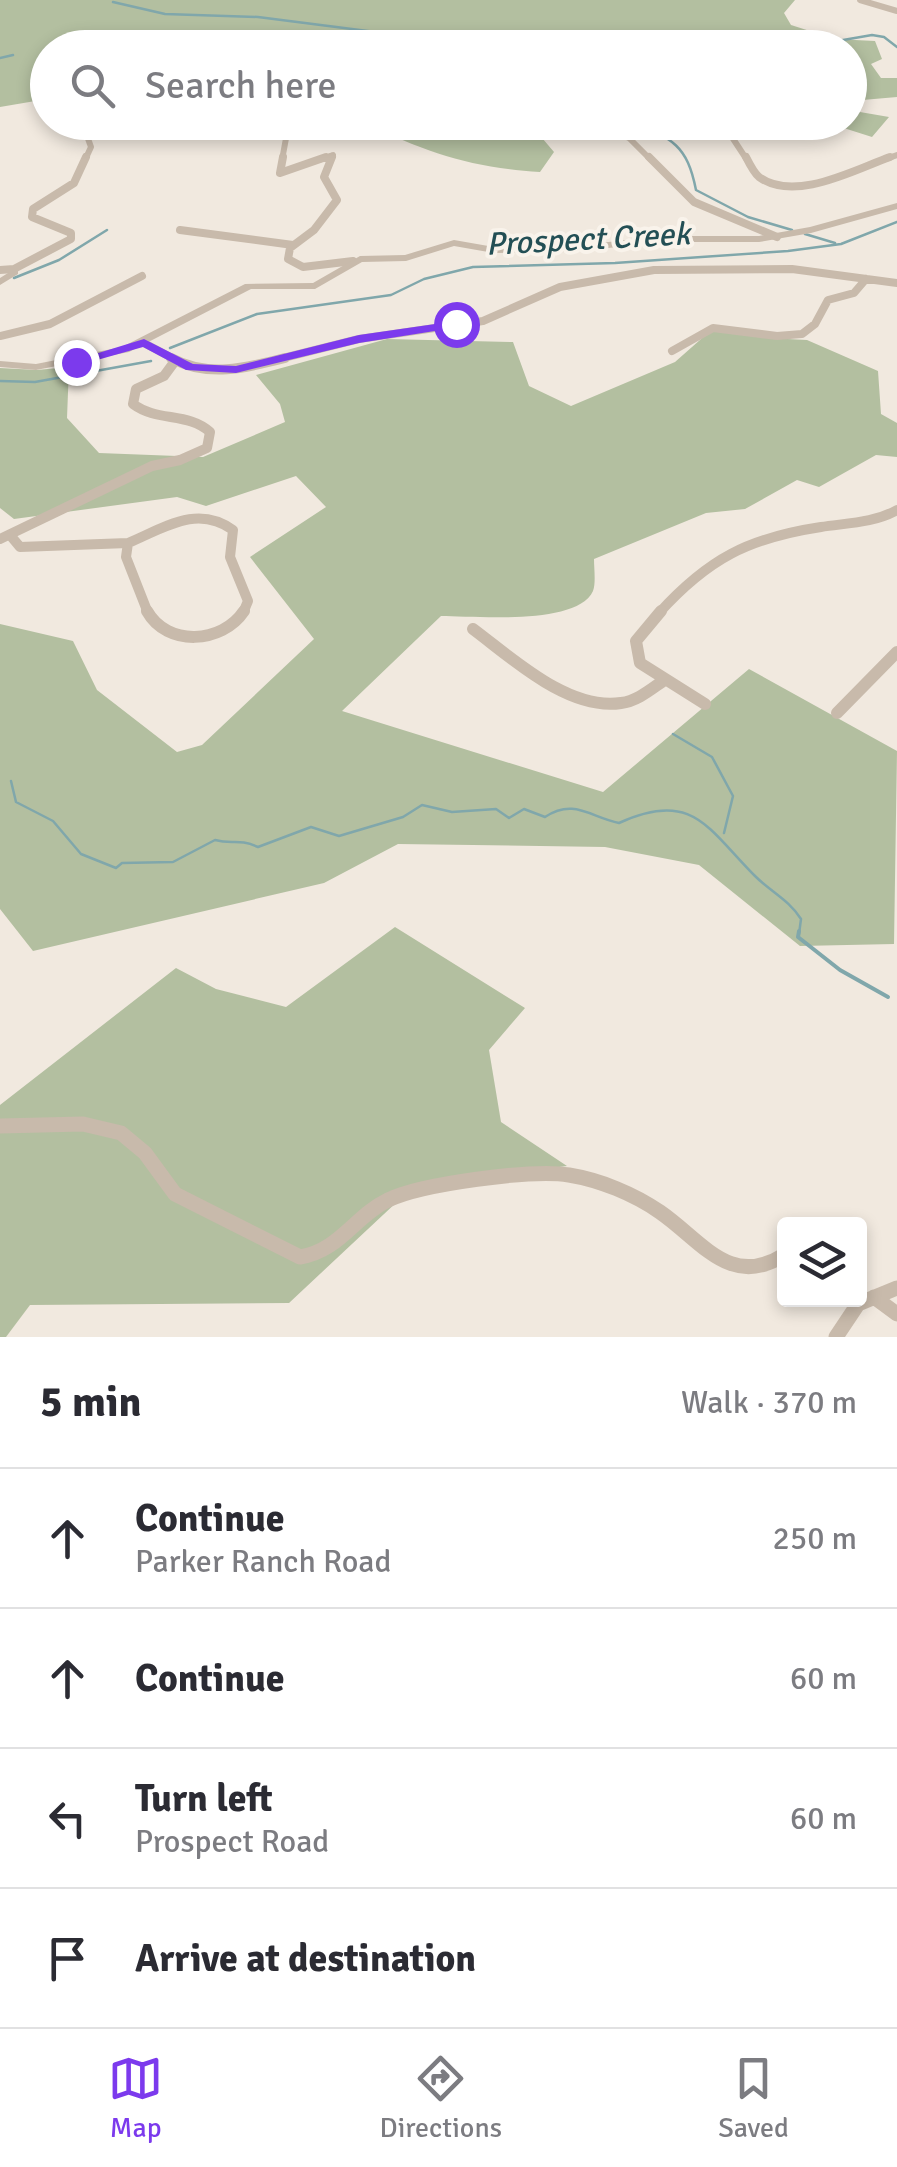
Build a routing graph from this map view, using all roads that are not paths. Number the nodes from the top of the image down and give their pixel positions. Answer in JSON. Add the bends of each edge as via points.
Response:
{"nodes":[{"id":1,"x":860,"y":0,"type":"edge"},
{"id":2,"x":897,"y":11,"type":"edge"},
{"id":3,"x":88,"y":140,"type":"edge"},
{"id":4,"x":286,"y":140,"type":"edge"},
{"id":5,"x":636,"y":140,"type":"edge"},
{"id":6,"x":734,"y":140,"type":"edge"},
{"id":7,"x":897,"y":155,"type":"edge"},
{"id":8,"x":897,"y":206,"type":"edge"},
{"id":9,"x":180,"y":230,"type":"dead end"},
{"id":10,"x":777,"y":237,"type":"junction"},
{"id":11,"x":293,"y":245,"type":"junction"},
{"id":12,"x":353,"y":261,"type":"junction"},
{"id":13,"x":14,"y":269,"type":"junction"},
{"id":14,"x":0,"y":270,"type":"edge"},
{"id":15,"x":142,"y":276,"type":"dead end"},
{"id":16,"x":866,"y":278,"type":"junction"},
{"id":17,"x":0,"y":282,"type":"edge"},
{"id":18,"x":897,"y":283,"type":"edge"},
{"id":19,"x":0,"y":336,"type":"edge"},
{"id":20,"x":144,"y":343,"type":"junction"},
{"id":21,"x":672,"y":352,"type":"dead end"},
{"id":22,"x":175,"y":361,"type":"junction"},
{"id":23,"x":0,"y":364,"type":"edge"},
{"id":24,"x":195,"y":369,"type":"junction"},
{"id":25,"x":164,"y":376,"type":"junction"},
{"id":26,"x":897,"y":510,"type":"edge"},
{"id":27,"x":5,"y":537,"type":"edge"},
{"id":28,"x":128,"y":542,"type":"junction"},
{"id":29,"x":472,"y":630,"type":"dead end"},
{"id":30,"x":895,"y":658,"type":"edge"},
{"id":31,"x":663,"y":681,"type":"junction"},
{"id":32,"x":704,"y":704,"type":"dead end"},
{"id":33,"x":837,"y":713,"type":"dead end"},
{"id":34,"x":0,"y":1126,"type":"edge"},
{"id":35,"x":777,"y":1259,"type":"edge"},
{"id":36,"x":897,"y":1288,"type":"edge"},
{"id":37,"x":874,"y":1296,"type":"junction"},
{"id":38,"x":897,"y":1314,"type":"edge"},
{"id":39,"x":836,"y":1337,"type":"edge"}],
"edges":[{"from":1,"to":2,"type":"street"},
{"from":3,"to":13,"type":"street","via":[[78,180],[33,209],[32,217],[65,228],[71,239]]},
{"from":4,"to":11,"type":"street","via":[[280,173],[332,155],[324,177],[338,200]]},
{"from":5,"to":10,"type":"street","via":[[694,202]]},
{"from":6,"to":7,"type":"street","via":[[759,176],[784,186],[813,184]]},
{"from":8,"to":10,"type":"street"},
{"from":9,"to":11,"type":"street"},
{"from":10,"to":12,"type":"street","via":[[664,238],[571,250],[454,243],[406,258]]},
{"from":11,"to":12,"type":"street","via":[[286,254],[297,266]]},
{"from":12,"to":20,"type":"street","via":[[316,286],[249,286]]},
{"from":13,"to":14,"type":"street"},
{"from":13,"to":17,"type":"street"},
{"from":15,"to":19,"type":"street","via":[[50,324]]},
{"from":16,"to":18,"type":"street"},
{"from":16,"to":21,"type":"street","via":[[854,293],[828,300],[802,333],[716,327]]},
{"from":16,"to":24,"type":"street","via":[[792,268],[654,270],[560,288],[483,321],[359,339],[236,370]]},
{"from":20,"to":22,"type":"street"},
{"from":20,"to":23,"type":"street","via":[[76,362]]},
{"from":22,"to":24,"type":"street"},
{"from":22,"to":25,"type":"street"},
{"from":24,"to":25,"type":"street"},
{"from":25,"to":27,"type":"street","via":[[136,389],[133,404],[154,417],[204,424],[207,448],[152,466]]},
{"from":26,"to":31,"type":"street","via":[[881,519],[747,544],[713,562],[636,641],[640,664]]},
{"from":27,"to":28,"type":"street","via":[[33,548]]},
{"from":28,"to":28,"type":"street","via":[[126,557],[140,575],[144,607],[168,632],[207,636],[245,612],[248,601],[230,557],[233,534],[227,524],[180,518]]},
{"from":29,"to":31,"type":"street","via":[[592,703],[638,699]]},
{"from":30,"to":33,"type":"street"},
{"from":31,"to":32,"type":"street"},
{"from":34,"to":35,"type":"street","via":[[83,1124],[121,1133],[146,1152],[175,1194],[300,1257],[331,1245],[387,1200],[525,1174],[565,1174],[656,1210],[730,1262],[749,1269]]},
{"from":36,"to":37,"type":"street"},
{"from":37,"to":38,"type":"street"},
{"from":37,"to":39,"type":"street","via":[[858,1304]]}]}
